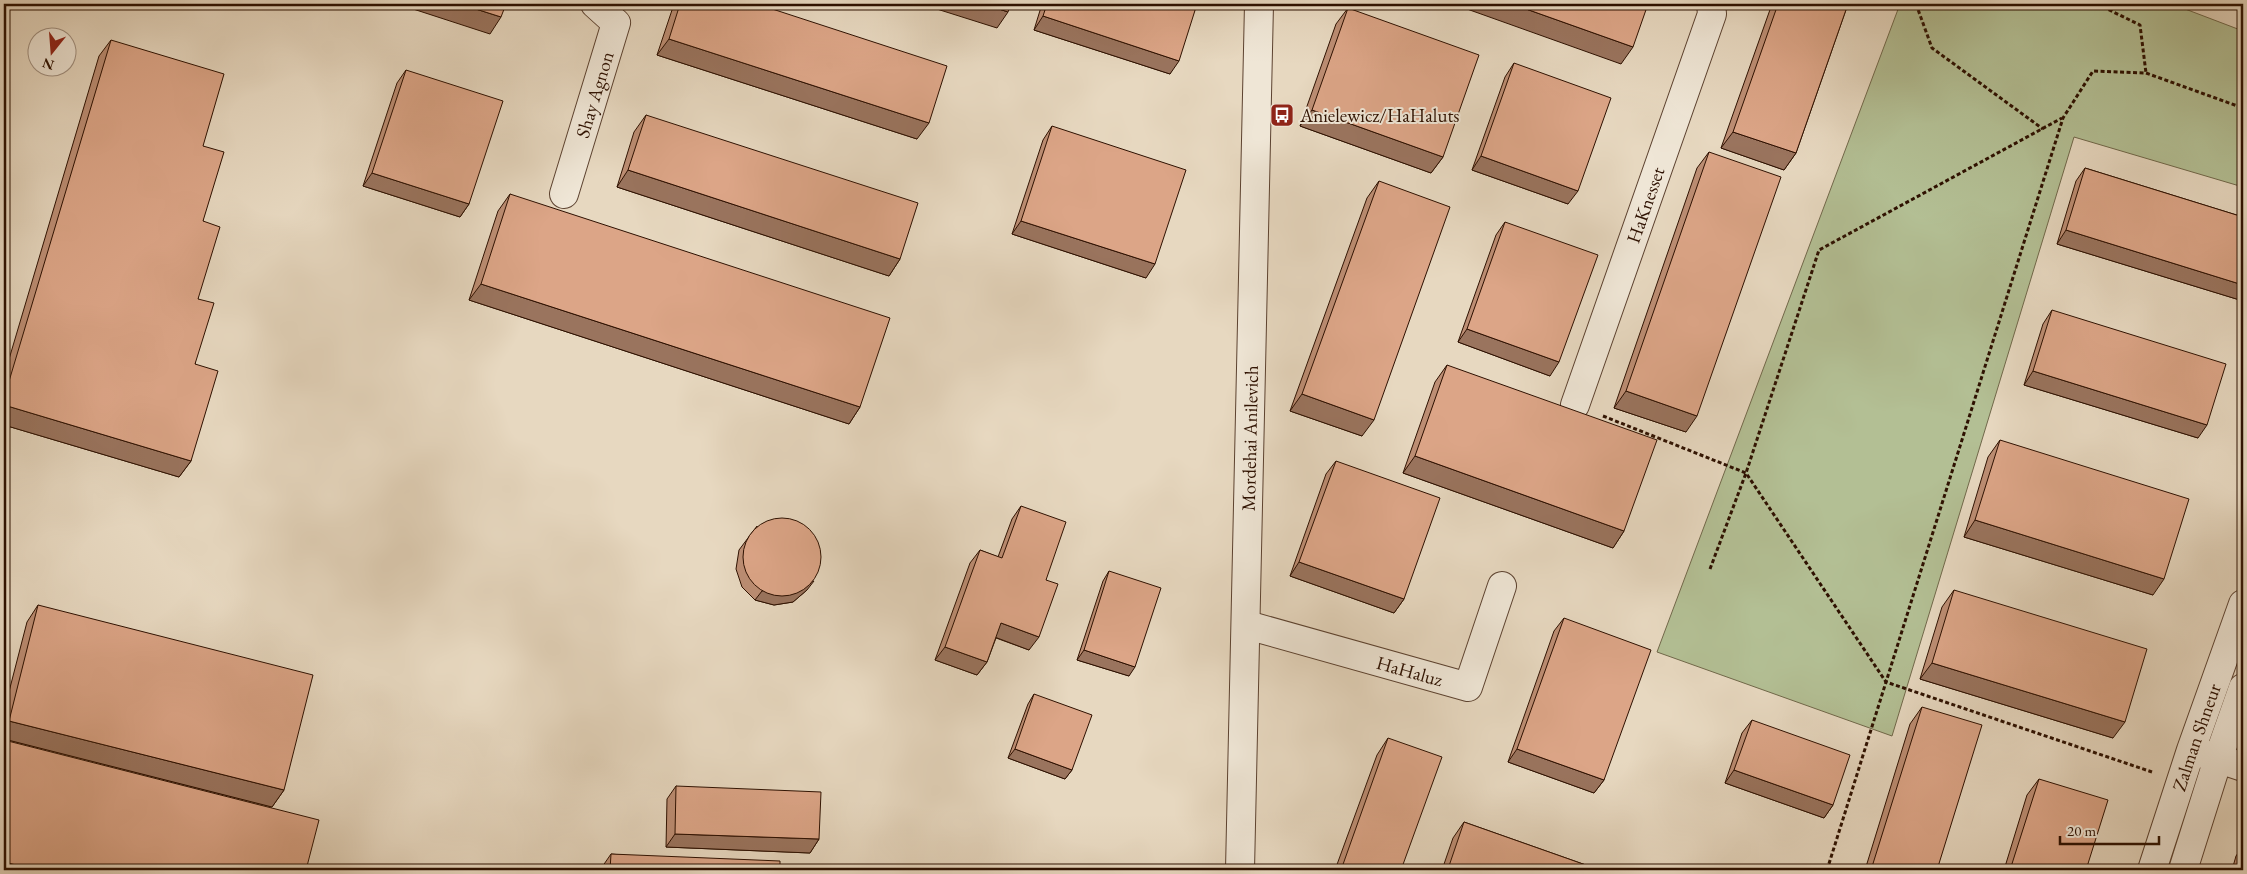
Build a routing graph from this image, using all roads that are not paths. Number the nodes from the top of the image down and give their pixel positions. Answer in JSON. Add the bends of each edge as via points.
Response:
{"nodes":[{"id":1,"x":595,"y":4,"type":"edge"},
{"id":2,"x":1259,"y":4,"type":"edge"},
{"id":3,"x":1711,"y":4,"type":"edge"},
{"id":4,"x":564,"y":194,"type":"dead end"},
{"id":5,"x":1574,"y":405,"type":"road end"},
{"id":6,"x":1502,"y":586,"type":"dead end"},
{"id":7,"x":2243,"y":604,"type":"edge"},
{"id":8,"x":1246,"y":625,"type":"junction"},
{"id":9,"x":2243,"y":688,"type":"edge"},
{"id":10,"x":2191,"y":750,"type":"junction"},
{"id":11,"x":2218,"y":759,"type":"junction"},
{"id":12,"x":2243,"y":768,"type":"edge"},
{"id":13,"x":1240,"y":870,"type":"edge"},
{"id":14,"x":2152,"y":870,"type":"edge"},
{"id":15,"x":2183,"y":870,"type":"edge"}],
"edges":[{"from":1,"to":4,"type":"street","name":"Shay Agnon","via":[[616,23]]},
{"from":2,"to":8,"type":"street","name":"Mordehai Anilevich"},
{"from":3,"to":5,"type":"street","name":"HaKnesset","via":[[1712,14]]},
{"from":6,"to":8,"type":"street","name":"HaHaluz","via":[[1468,687]]},
{"from":7,"to":10,"type":"street","name":"Zalman Shneur"},
{"from":8,"to":13,"type":"street","name":"Mordehai Anilevich"},
{"from":9,"to":11,"type":"street","name":"Zalman Shneur"},
{"from":10,"to":11,"type":"street"},
{"from":10,"to":14,"type":"street","name":"Zalman Shneur"},
{"from":11,"to":12,"type":"street"},
{"from":11,"to":15,"type":"street","name":"Zalman Shneur"}]}
